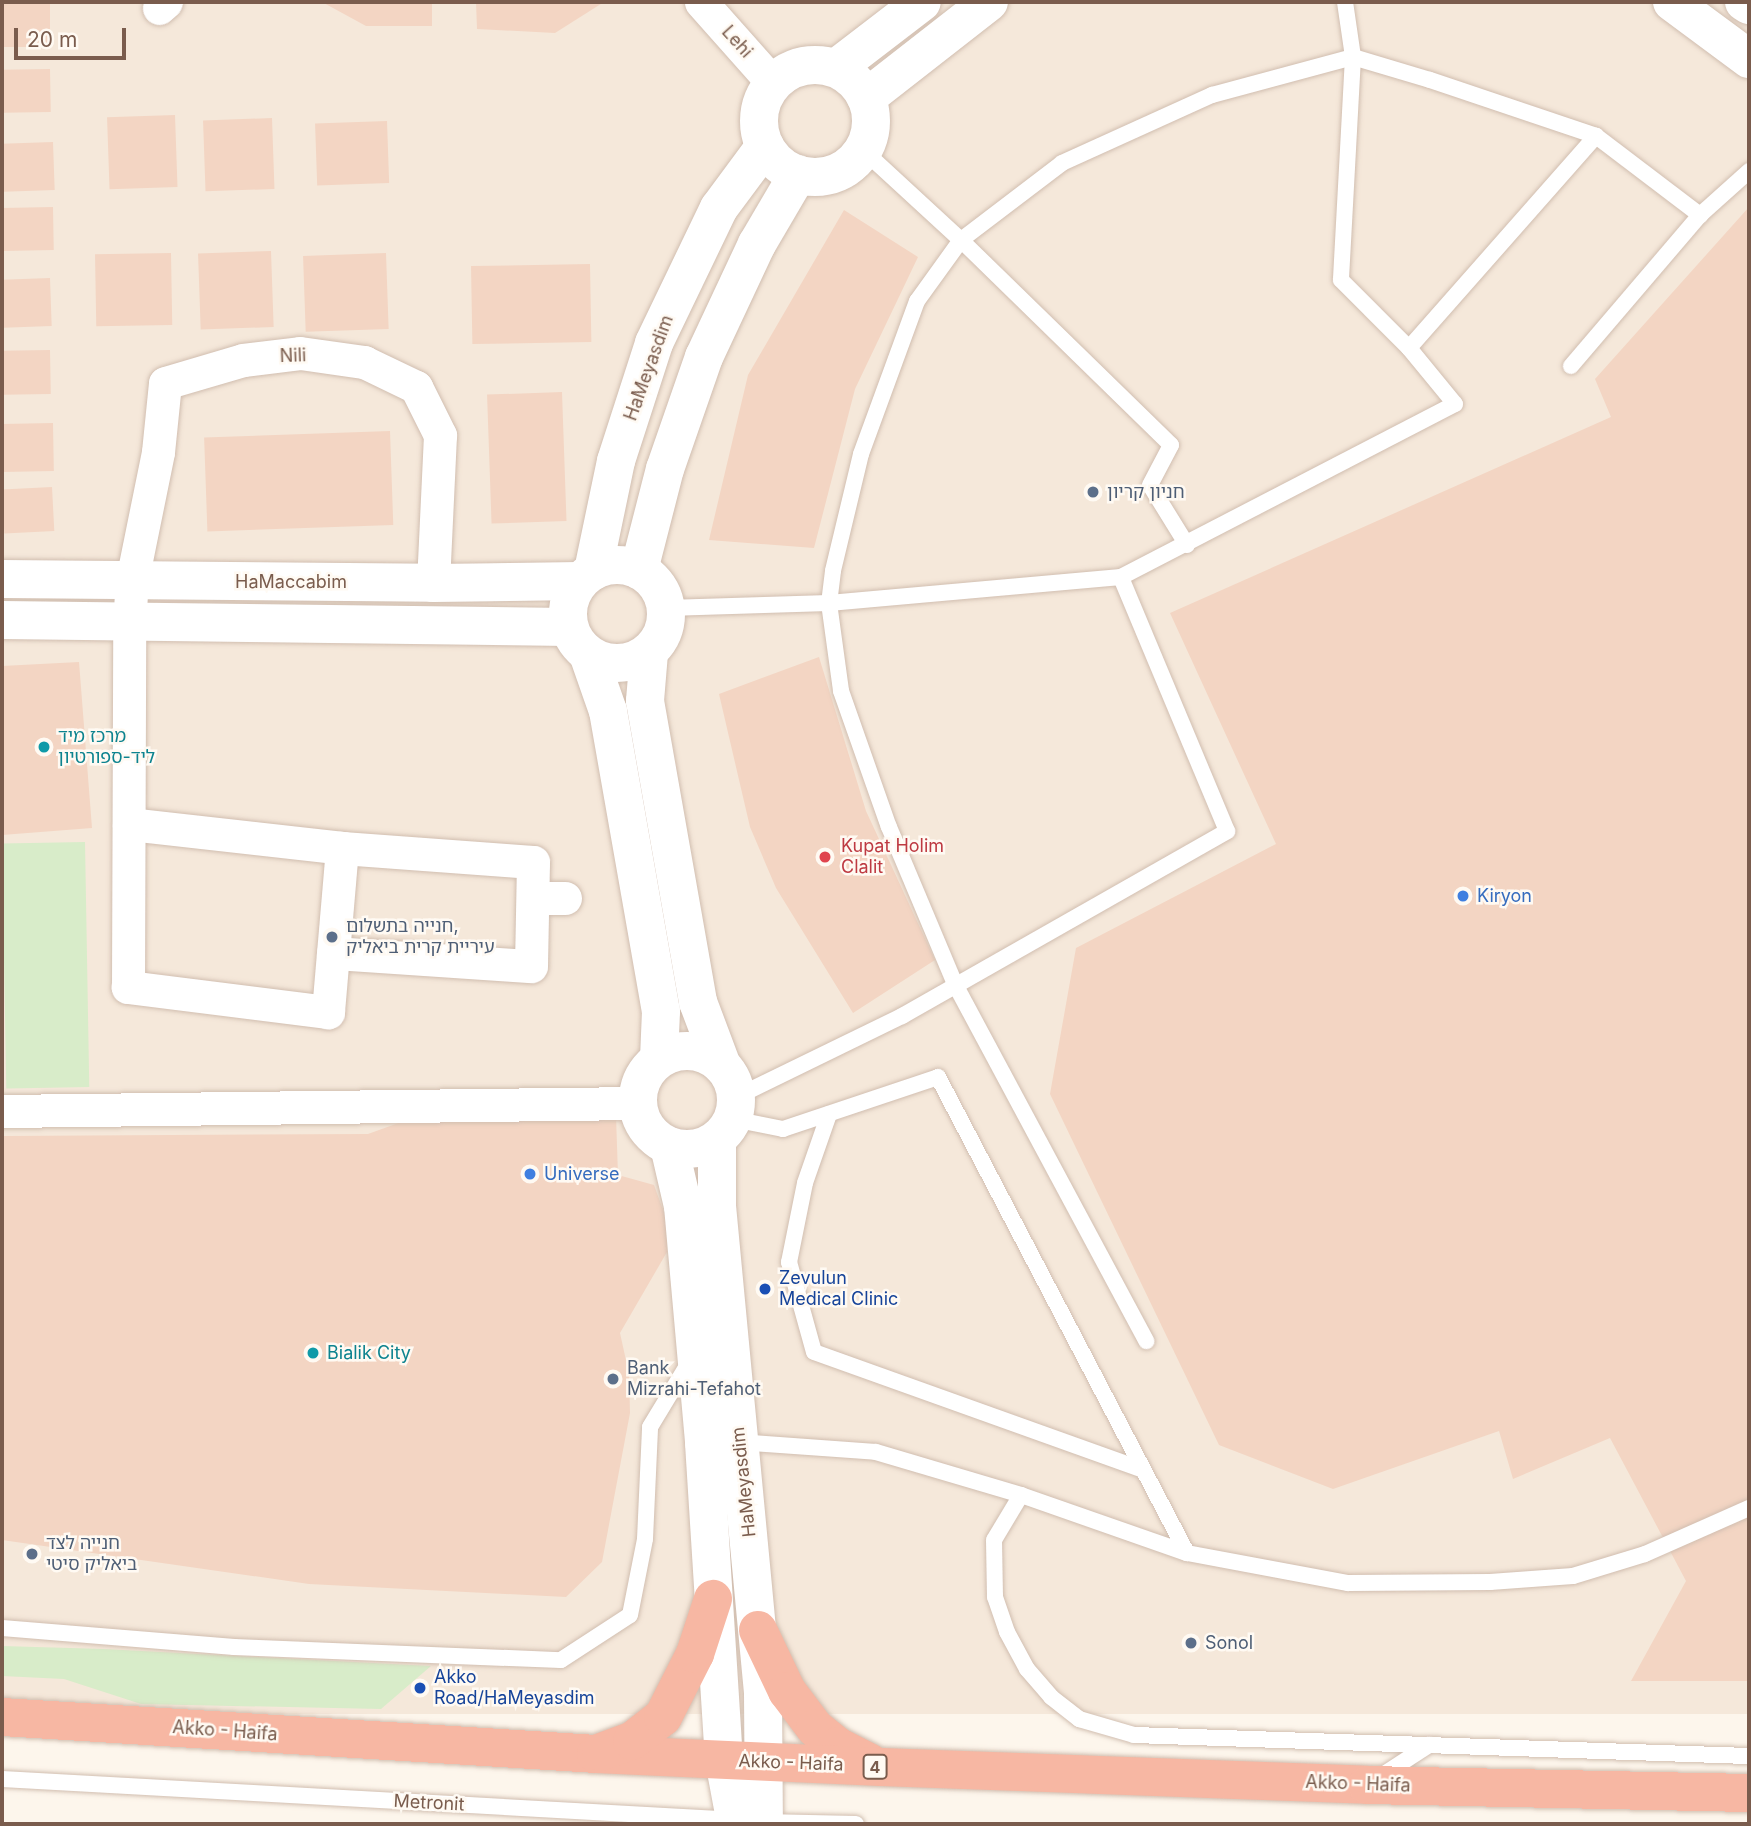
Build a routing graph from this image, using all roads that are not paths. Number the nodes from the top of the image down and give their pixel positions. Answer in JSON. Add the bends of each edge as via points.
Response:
{"nodes":[{"id":1,"x":701,"y":2,"type":"edge"},
{"id":2,"x":922,"y":2,"type":"edge"},
{"id":3,"x":989,"y":2,"type":"edge"},
{"id":4,"x":1345,"y":2,"type":"edge"},
{"id":5,"x":1672,"y":2,"type":"edge"},
{"id":6,"x":1744,"y":2,"type":"edge"},
{"id":7,"x":1749,"y":5,"type":"edge"},
{"id":8,"x":1353,"y":57,"type":"junction"},
{"id":9,"x":1749,"y":59,"type":"edge"},
{"id":10,"x":836,"y":68,"type":"junction"},
{"id":11,"x":773,"y":83,"type":"junction"},
{"id":12,"x":866,"y":98,"type":"junction"},
{"id":13,"x":1596,"y":136,"type":"junction"},
{"id":14,"x":765,"y":146,"type":"junction"},
{"id":15,"x":863,"y":150,"type":"junction"},
{"id":16,"x":1749,"y":170,"type":"edge"},
{"id":17,"x":798,"y":174,"type":"junction"},
{"id":18,"x":1700,"y":215,"type":"junction"},
{"id":19,"x":961,"y":240,"type":"junction"},
{"id":20,"x":1409,"y":348,"type":"junction"},
{"id":21,"x":1571,"y":366,"type":"dead end"},
{"id":22,"x":1187,"y":545,"type":"junction"},
{"id":23,"x":639,"y":570,"type":"junction"},
{"id":24,"x":587,"y":576,"type":"junction"},
{"id":25,"x":1121,"y":577,"type":"junction"},
{"id":26,"x":2,"y":579,"type":"edge"},
{"id":27,"x":132,"y":580,"type":"junction"},
{"id":28,"x":433,"y":583,"type":"junction"},
{"id":29,"x":829,"y":603,"type":"junction"},
{"id":30,"x":667,"y":608,"type":"junction"},
{"id":31,"x":2,"y":620,"type":"edge"},
{"id":32,"x":129,"y":623,"type":"junction"},
{"id":33,"x":579,"y":640,"type":"junction"},
{"id":34,"x":649,"y":653,"type":"junction"},
{"id":35,"x":129,"y":824,"type":"junction"},
{"id":36,"x":342,"y":848,"type":"junction"},
{"id":37,"x":333,"y":953,"type":"junction"},
{"id":38,"x":956,"y":986,"type":"junction"},
{"id":39,"x":659,"y":1058,"type":"junction"},
{"id":40,"x":637,"y":1103,"type":"junction"},
{"id":41,"x":727,"y":1105,"type":"junction"},
{"id":42,"x":2,"y":1111,"type":"edge"},
{"id":43,"x":829,"y":1114,"type":"junction"},
{"id":44,"x":669,"y":1146,"type":"junction"},
{"id":45,"x":1146,"y":1341,"type":"dead end"},
{"id":46,"x":697,"y":1350,"type":"junction"},
{"id":47,"x":722,"y":1442,"type":"junction"},
{"id":48,"x":1144,"y":1471,"type":"junction"},
{"id":49,"x":1021,"y":1495,"type":"junction"},
{"id":50,"x":1749,"y":1508,"type":"edge"},
{"id":51,"x":1187,"y":1553,"type":"junction"},
{"id":52,"x":713,"y":1599,"type":"junction"},
{"id":53,"x":2,"y":1628,"type":"edge"},
{"id":54,"x":758,"y":1630,"type":"junction"},
{"id":55,"x":2,"y":1717,"type":"edge"},
{"id":56,"x":1429,"y":1745,"type":"junction"},
{"id":57,"x":596,"y":1754,"type":"junction"},
{"id":58,"x":1749,"y":1756,"type":"edge"},
{"id":59,"x":724,"y":1760,"type":"junction"},
{"id":60,"x":766,"y":1761,"type":"junction"},
{"id":61,"x":881,"y":1767,"type":"junction"},
{"id":62,"x":2,"y":1779,"type":"edge"},
{"id":63,"x":1367,"y":1785,"type":"junction"},
{"id":64,"x":1749,"y":1793,"type":"edge"},
{"id":65,"x":750,"y":1823,"type":"edge"},
{"id":66,"x":856,"y":1824,"type":"edge"}],
"edges":[{"from":1,"to":11,"type":"street","name":"Lehi"},
{"from":2,"to":10,"type":"street"},
{"from":3,"to":12,"type":"street"},
{"from":4,"to":8,"type":"lane"},
{"from":5,"to":9,"type":"street"},
{"from":6,"to":7,"type":"street"},
{"from":8,"to":13,"type":"lane"},
{"from":8,"to":19,"type":"lane","via":[[1212,95],[1062,163]]},
{"from":8,"to":20,"type":"lane","via":[[1341,280]]},
{"from":10,"to":11,"type":"street","via":[[803,66]]},
{"from":10,"to":12,"type":"street","via":[[859,86]]},
{"from":11,"to":14,"type":"street","via":[[760,113]]},
{"from":12,"to":15,"type":"street","via":[[871,124]]},
{"from":13,"to":18,"type":"lane"},
{"from":13,"to":20,"type":"lane"},
{"from":14,"to":17,"type":"street","via":[[784,168]]},
{"from":14,"to":24,"type":"street","name":"HaMeyasdim","via":[[719,208],[654,343],[616,461]]},
{"from":15,"to":17,"type":"street","via":[[835,173]]},
{"from":15,"to":19,"type":"lane"},
{"from":16,"to":18,"type":"lane"},
{"from":17,"to":23,"type":"street","via":[[757,244],[704,357],[665,469]]},
{"from":18,"to":21,"type":"lane"},
{"from":19,"to":22,"type":"lane","via":[[1171,445],[1150,485]]},
{"from":19,"to":29,"type":"lane","via":[[917,301],[861,454]]},
{"from":20,"to":22,"type":"lane","via":[[1455,404]]},
{"from":22,"to":25,"type":"lane"},
{"from":23,"to":24,"type":"street","via":[[608,565]]},
{"from":23,"to":30,"type":"street","via":[[653,580]]},
{"from":24,"to":28,"type":"street","name":"HaMaccabim"},
{"from":24,"to":33,"type":"street","via":[[572,594],[568,610]]},
{"from":25,"to":29,"type":"lane"},
{"from":25,"to":38,"type":"lane","via":[[1227,831]]},
{"from":26,"to":27,"type":"street","name":"HaMaccabim"},
{"from":27,"to":28,"type":"street","name":"HaMaccabim"},
{"from":27,"to":28,"type":"street","name":"Nili","via":[[158,452],[165,383],[243,360],[300,353],[364,362],[416,387],[440,435]]},
{"from":27,"to":32,"type":"street"},
{"from":29,"to":30,"type":"lane"},
{"from":29,"to":38,"type":"lane","via":[[841,691],[889,827]]},
{"from":30,"to":34,"type":"street","via":[[660,640]]},
{"from":31,"to":32,"type":"street"},
{"from":32,"to":33,"type":"street"},
{"from":32,"to":35,"type":"street"},
{"from":33,"to":34,"type":"street","via":[[602,662],[635,661]]},
{"from":33,"to":39,"type":"street","via":[[608,710],[661,1011]]},
{"from":34,"to":41,"type":"street","name":"HaMeyasdim","via":[[645,701],[698,1002]]},
{"from":35,"to":36,"type":"street"},
{"from":35,"to":37,"type":"street","via":[[128,987],[328,1012]]},
{"from":36,"to":37,"type":"street"},
{"from":36,"to":37,"type":"street","via":[[533,862],[549,898],[531,966]]},
{"from":38,"to":41,"type":"lane"},
{"from":38,"to":45,"type":"lane"},
{"from":39,"to":40,"type":"street","via":[[639,1086]]},
{"from":39,"to":41,"type":"street","via":[[692,1051],[709,1056]]},
{"from":40,"to":42,"type":"street"},
{"from":40,"to":44,"type":"street","via":[[648,1131]]},
{"from":41,"to":43,"type":"lane","via":[[783,1129]]},
{"from":41,"to":44,"type":"street","via":[[694,1150]]},
{"from":41,"to":47,"type":"street","name":"HaMeyasdim","via":[[717,1206]]},
{"from":43,"to":48,"type":"lane","via":[[938,1077]]},
{"from":43,"to":48,"type":"lane","via":[[805,1183],[789,1262],[814,1352]]},
{"from":44,"to":46,"type":"street","name":"HaMeyasdim","via":[[683,1206]]},
{"from":46,"to":47,"type":"street","name":"HaMeyasdim"},
{"from":46,"to":53,"type":"lane","via":[[650,1427],[645,1539],[630,1615],[561,1660],[234,1647]]},
{"from":47,"to":49,"type":"lane","via":[[876,1452]]},
{"from":47,"to":52,"type":"street","name":"HaMeyasdim"},
{"from":47,"to":54,"type":"street","name":"HaMeyasdim"},
{"from":48,"to":51,"type":"lane"},
{"from":49,"to":51,"type":"lane"},
{"from":49,"to":56,"type":"lane","via":[[994,1540],[995,1597],[1027,1669],[1051,1697],[1079,1719],[1134,1735]]},
{"from":50,"to":51,"type":"lane","via":[[1645,1554],[1573,1576],[1348,1583]]},
{"from":52,"to":57,"type":"highway","via":[[695,1654],[663,1717],[632,1741]]},
{"from":52,"to":59,"type":"street","name":"HaMeyasdim"},
{"from":54,"to":60,"type":"street","name":"HaMeyasdim"},
{"from":54,"to":61,"type":"highway","via":[[788,1691],[815,1728],[836,1746]]},
{"from":55,"to":57,"type":"highway","name":"Akko - Haifa","number":"4"},
{"from":56,"to":58,"type":"lane"},
{"from":56,"to":63,"type":"lane"},
{"from":57,"to":59,"type":"highway","name":"Akko - Haifa","number":"4"},
{"from":59,"to":60,"type":"highway","name":"Akko - Haifa","number":"4"},
{"from":59,"to":65,"type":"street","name":"HaMeyasdim"},
{"from":60,"to":61,"type":"highway","name":"Akko - Haifa","number":"4"},
{"from":60,"to":65,"type":"street","name":"HaMeyasdim"},
{"from":61,"to":63,"type":"highway","name":"Akko - Haifa","number":"4"},
{"from":62,"to":65,"type":"lane","name":"Metronit"},
{"from":63,"to":64,"type":"highway","name":"Akko - Haifa","number":"4"},
{"from":65,"to":66,"type":"lane","name":"Metronit"}]}
